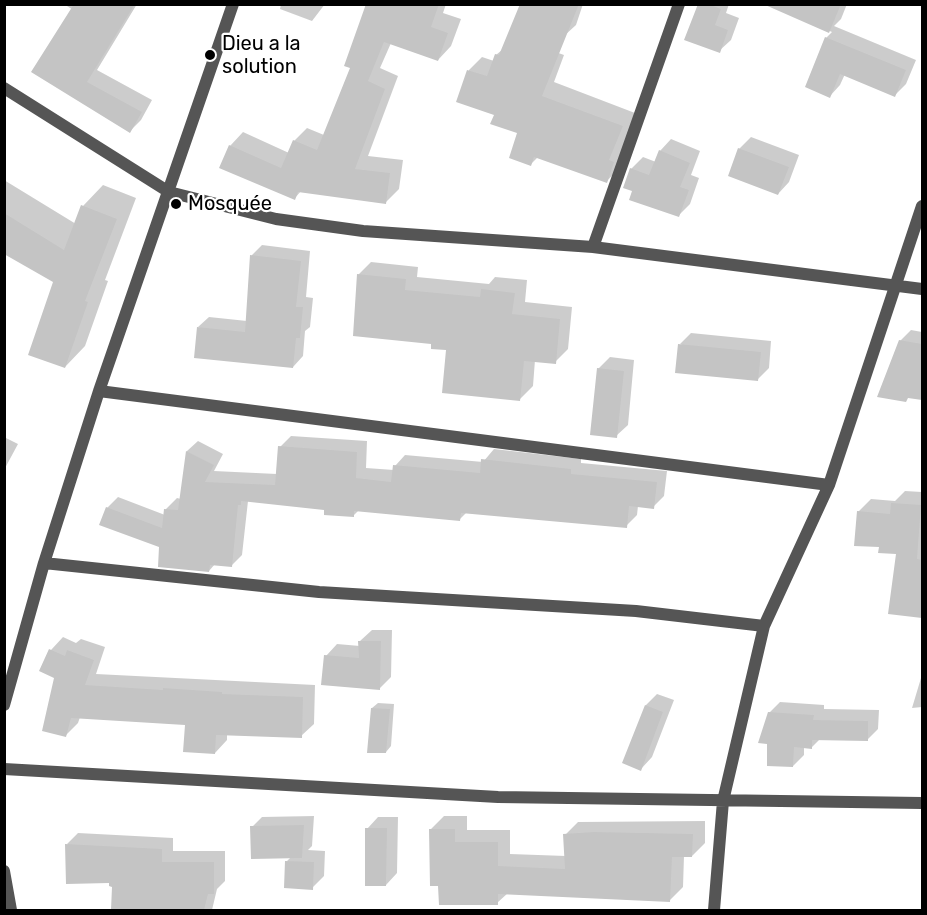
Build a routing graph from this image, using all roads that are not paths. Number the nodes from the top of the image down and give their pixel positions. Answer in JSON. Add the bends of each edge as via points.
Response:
{"nodes":[{"id":1,"x":233,"y":4,"type":"edge"},
{"id":2,"x":679,"y":4,"type":"edge"},
{"id":3,"x":4,"y":88,"type":"edge"},
{"id":4,"x":169,"y":192,"type":"junction"},
{"id":5,"x":922,"y":206,"type":"edge"},
{"id":6,"x":592,"y":247,"type":"junction"},
{"id":7,"x":895,"y":285,"type":"junction"},
{"id":8,"x":922,"y":289,"type":"edge"},
{"id":9,"x":99,"y":391,"type":"junction"},
{"id":10,"x":829,"y":485,"type":"junction"},
{"id":11,"x":44,"y":563,"type":"junction"},
{"id":12,"x":764,"y":626,"type":"junction"},
{"id":13,"x":4,"y":705,"type":"edge"},
{"id":14,"x":4,"y":769,"type":"edge"},
{"id":15,"x":723,"y":801,"type":"junction"},
{"id":16,"x":922,"y":803,"type":"edge"},
{"id":17,"x":4,"y":871,"type":"edge"},
{"id":18,"x":11,"y":910,"type":"edge"},
{"id":19,"x":714,"y":910,"type":"edge"}],
"edges":[{"from":1,"to":4,"type":"street"},
{"from":2,"to":6,"type":"street"},
{"from":3,"to":4,"type":"street"},
{"from":4,"to":6,"type":"street","via":[[276,219],[363,231]]},
{"from":4,"to":9,"type":"street"},
{"from":5,"to":7,"type":"street"},
{"from":6,"to":7,"type":"street"},
{"from":7,"to":8,"type":"street"},
{"from":7,"to":10,"type":"street"},
{"from":9,"to":10,"type":"street"},
{"from":9,"to":11,"type":"street"},
{"from":10,"to":12,"type":"street"},
{"from":11,"to":12,"type":"street","via":[[319,592],[636,612]]},
{"from":11,"to":13,"type":"street"},
{"from":12,"to":15,"type":"street"},
{"from":14,"to":15,"type":"street","via":[[498,798]]},
{"from":15,"to":16,"type":"street"},
{"from":15,"to":19,"type":"street"},
{"from":17,"to":18,"type":"street"}]}
